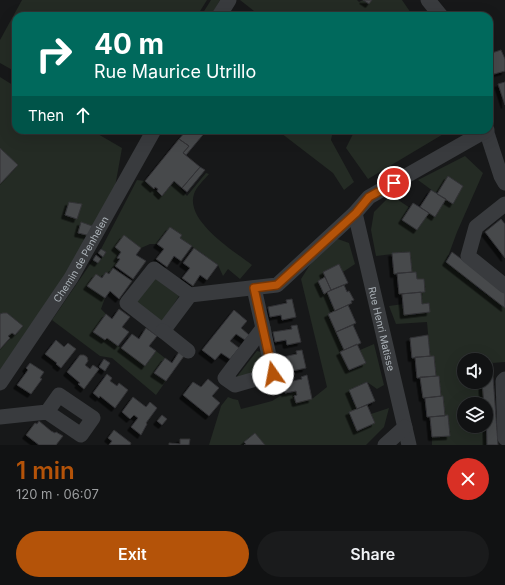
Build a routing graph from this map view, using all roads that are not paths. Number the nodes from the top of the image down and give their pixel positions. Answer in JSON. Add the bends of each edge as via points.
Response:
{"nodes":[{"id":1,"x":229,"y":0,"type":"edge"},
{"id":2,"x":428,"y":0,"type":"edge"},
{"id":3,"x":222,"y":12,"type":"edge"},
{"id":4,"x":438,"y":12,"type":"edge"},
{"id":5,"x":152,"y":134,"type":"edge"},
{"id":6,"x":479,"y":134,"type":"edge"},
{"id":7,"x":487,"y":134,"type":"edge"},
{"id":8,"x":505,"y":183,"type":"edge"},
{"id":9,"x":505,"y":204,"type":"edge"},
{"id":10,"x":356,"y":213,"type":"junction"},
{"id":11,"x":505,"y":286,"type":"edge"},
{"id":12,"x":254,"y":288,"type":"junction"},
{"id":13,"x":190,"y":295,"type":"junction"},
{"id":14,"x":263,"y":328,"type":"dead end"},
{"id":15,"x":163,"y":331,"type":"junction"},
{"id":16,"x":188,"y":351,"type":"dead end"},
{"id":17,"x":505,"y":379,"type":"edge"},
{"id":18,"x":0,"y":383,"type":"edge"},
{"id":19,"x":48,"y":412,"type":"dead end"},
{"id":20,"x":0,"y":416,"type":"edge"},
{"id":21,"x":405,"y":427,"type":"junction"},
{"id":22,"x":505,"y":438,"type":"edge"},
{"id":23,"x":385,"y":445,"type":"edge"},
{"id":24,"x":409,"y":445,"type":"edge"}],
"edges":[{"from":1,"to":3,"type":"street"},
{"from":2,"to":4,"type":"street"},
{"from":5,"to":18,"type":"street","name":"Chemin de Penhelen","via":[[71,278]]},
{"from":6,"to":10,"type":"street","via":[[369,197]]},
{"from":7,"to":8,"type":"street"},
{"from":9,"to":11,"type":"street","via":[[476,227],[468,256]]},
{"from":10,"to":12,"type":"street","via":[[277,285]]},
{"from":10,"to":21,"type":"street","name":"Rue Henri Matisse"},
{"from":12,"to":13,"type":"street"},
{"from":12,"to":14,"type":"street"},
{"from":13,"to":15,"type":"street"},
{"from":13,"to":15,"type":"street","via":[[154,269],[127,303]]},
{"from":15,"to":16,"type":"street"},
{"from":17,"to":22,"type":"street"},
{"from":19,"to":20,"type":"street"},
{"from":21,"to":23,"type":"street"},
{"from":21,"to":24,"type":"street","name":"Rue Henri Matisse"}]}
